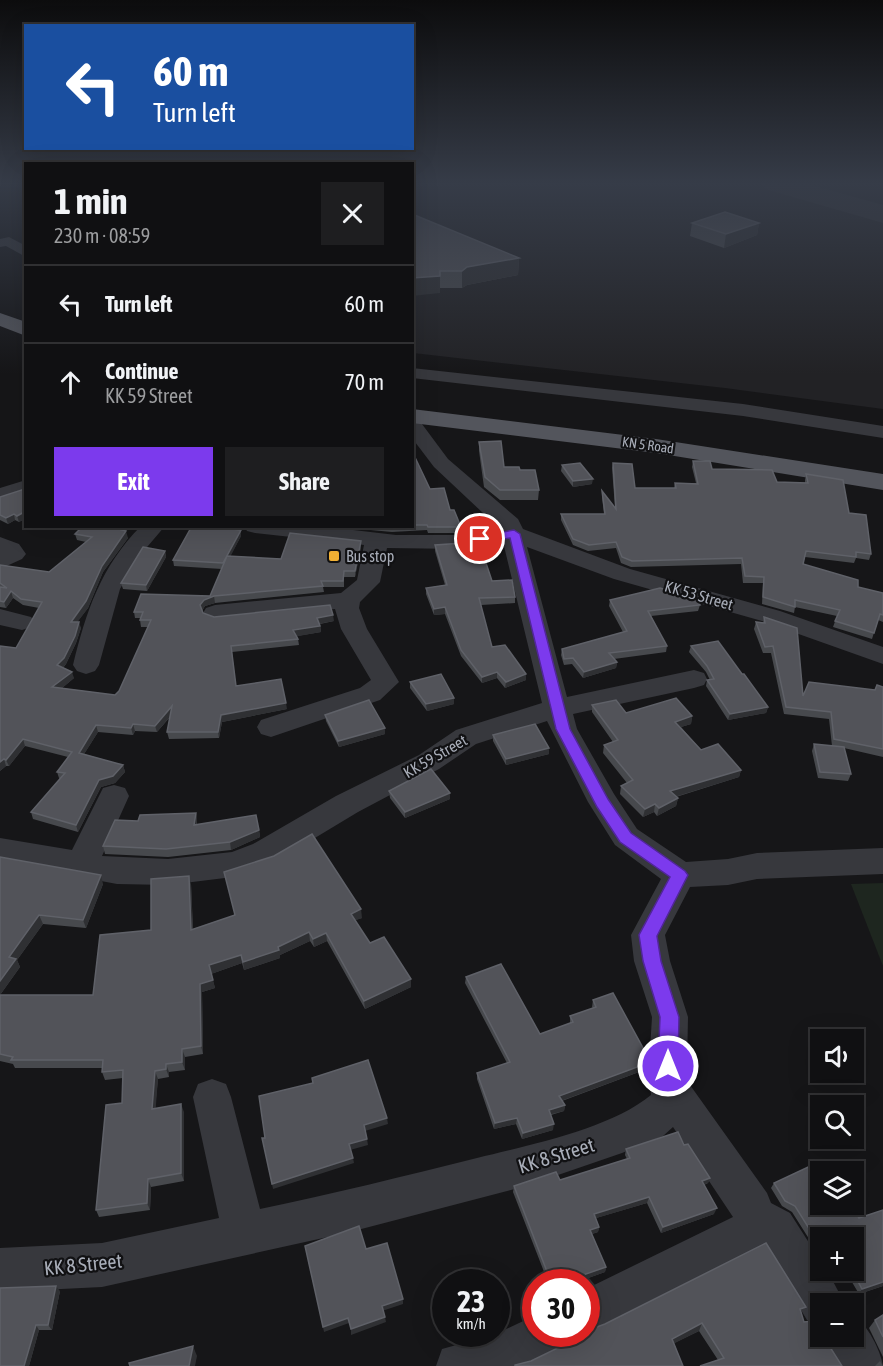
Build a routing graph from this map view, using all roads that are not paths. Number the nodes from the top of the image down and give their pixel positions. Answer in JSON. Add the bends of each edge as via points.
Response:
{"nodes":[{"id":1,"x":0,"y":319,"type":"edge"},
{"id":2,"x":24,"y":329,"type":"edge"},
{"id":3,"x":414,"y":362,"type":"edge"},
{"id":4,"x":414,"y":373,"type":"edge"},
{"id":5,"x":414,"y":416,"type":"edge"},
{"id":6,"x":883,"y":418,"type":"edge"},
{"id":7,"x":414,"y":427,"type":"edge"},
{"id":8,"x":883,"y":432,"type":"edge"},
{"id":9,"x":883,"y":482,"type":"edge"},
{"id":10,"x":0,"y":483,"type":"edge"},
{"id":11,"x":24,"y":488,"type":"edge"},
{"id":12,"x":0,"y":495,"type":"edge"},
{"id":13,"x":152,"y":528,"type":"edge"},
{"id":14,"x":272,"y":528,"type":"edge"},
{"id":15,"x":514,"y":534,"type":"junction"},
{"id":16,"x":377,"y":540,"type":"junction"},
{"id":17,"x":0,"y":544,"type":"edge"},
{"id":18,"x":0,"y":562,"type":"edge"},
{"id":19,"x":348,"y":600,"type":"junction"},
{"id":20,"x":215,"y":614,"type":"edge"},
{"id":21,"x":883,"y":656,"type":"edge"},
{"id":22,"x":86,"y":665,"type":"dead end"},
{"id":23,"x":694,"y":679,"type":"dead end"},
{"id":24,"x":558,"y":708,"type":"junction"},
{"id":25,"x":271,"y":727,"type":"dead end"},
{"id":26,"x":114,"y":796,"type":"dead end"},
{"id":27,"x":0,"y":850,"type":"edge"},
{"id":28,"x":883,"y":861,"type":"edge"},
{"id":29,"x":81,"y":866,"type":"junction"},
{"id":30,"x":680,"y":875,"type":"junction"},
{"id":31,"x":672,"y":1091,"type":"junction"},
{"id":32,"x":212,"y":1097,"type":"dead end"},
{"id":33,"x":756,"y":1221,"type":"junction"},
{"id":34,"x":243,"y":1233,"type":"junction"},
{"id":35,"x":0,"y":1270,"type":"edge"},
{"id":36,"x":816,"y":1293,"type":"edge"},
{"id":37,"x":600,"y":1306,"type":"edge"},
{"id":38,"x":522,"y":1345,"type":"edge"},
{"id":39,"x":850,"y":1347,"type":"edge"},
{"id":40,"x":459,"y":1366,"type":"edge"},
{"id":41,"x":861,"y":1366,"type":"edge"}],
"edges":[{"from":1,"to":2,"type":"main road"},
{"from":3,"to":6,"type":"street","via":[[742,398]]},
{"from":4,"to":8,"type":"street","via":[[743,410]]},
{"from":5,"to":9,"type":"main road","name":"KN 5 Road","via":[[656,446]]},
{"from":7,"to":15,"type":"street","via":[[441,463],[497,510]]},
{"from":10,"to":11,"type":"street"},
{"from":11,"to":12,"type":"street"},
{"from":13,"to":22,"type":"street","via":[[124,556],[99,605]]},
{"from":14,"to":16,"type":"street"},
{"from":15,"to":16,"type":"street","via":[[462,542]]},
{"from":15,"to":21,"type":"street","name":"KK 53 Street","via":[[622,574],[771,616]]},
{"from":15,"to":24,"type":"street"},
{"from":16,"to":19,"type":"street","via":[[368,582]]},
{"from":17,"to":18,"type":"street","via":[[14,554]]},
{"from":19,"to":20,"type":"street"},
{"from":19,"to":25,"type":"street","via":[[354,629],[386,682],[383,687]]},
{"from":23,"to":24,"type":"street","name":"KK 59 Street"},
{"from":24,"to":29,"type":"street","name":"KK 59 Street","via":[[466,737],[429,762],[248,860],[168,872]]},
{"from":24,"to":30,"type":"street","via":[[563,729],[626,837]]},
{"from":26,"to":29,"type":"street"},
{"from":27,"to":29,"type":"street","name":"KK 59 Street"},
{"from":28,"to":30,"type":"street","via":[[757,866]]},
{"from":30,"to":31,"type":"street","via":[[648,935],[670,1017],[668,1066]]},
{"from":31,"to":33,"type":"street","via":[[752,1208]]},
{"from":31,"to":34,"type":"street","name":"KK 8 Street","via":[[666,1107],[649,1122],[609,1139],[526,1166],[346,1212]]},
{"from":32,"to":34,"type":"street"},
{"from":33,"to":36,"type":"street","via":[[775,1228]]},
{"from":33,"to":37,"type":"street","via":[[755,1228],[737,1240]]},
{"from":34,"to":35,"type":"street","name":"KK 8 Street","via":[[102,1265]]},
{"from":38,"to":40,"type":"street"},
{"from":39,"to":41,"type":"street"}]}
